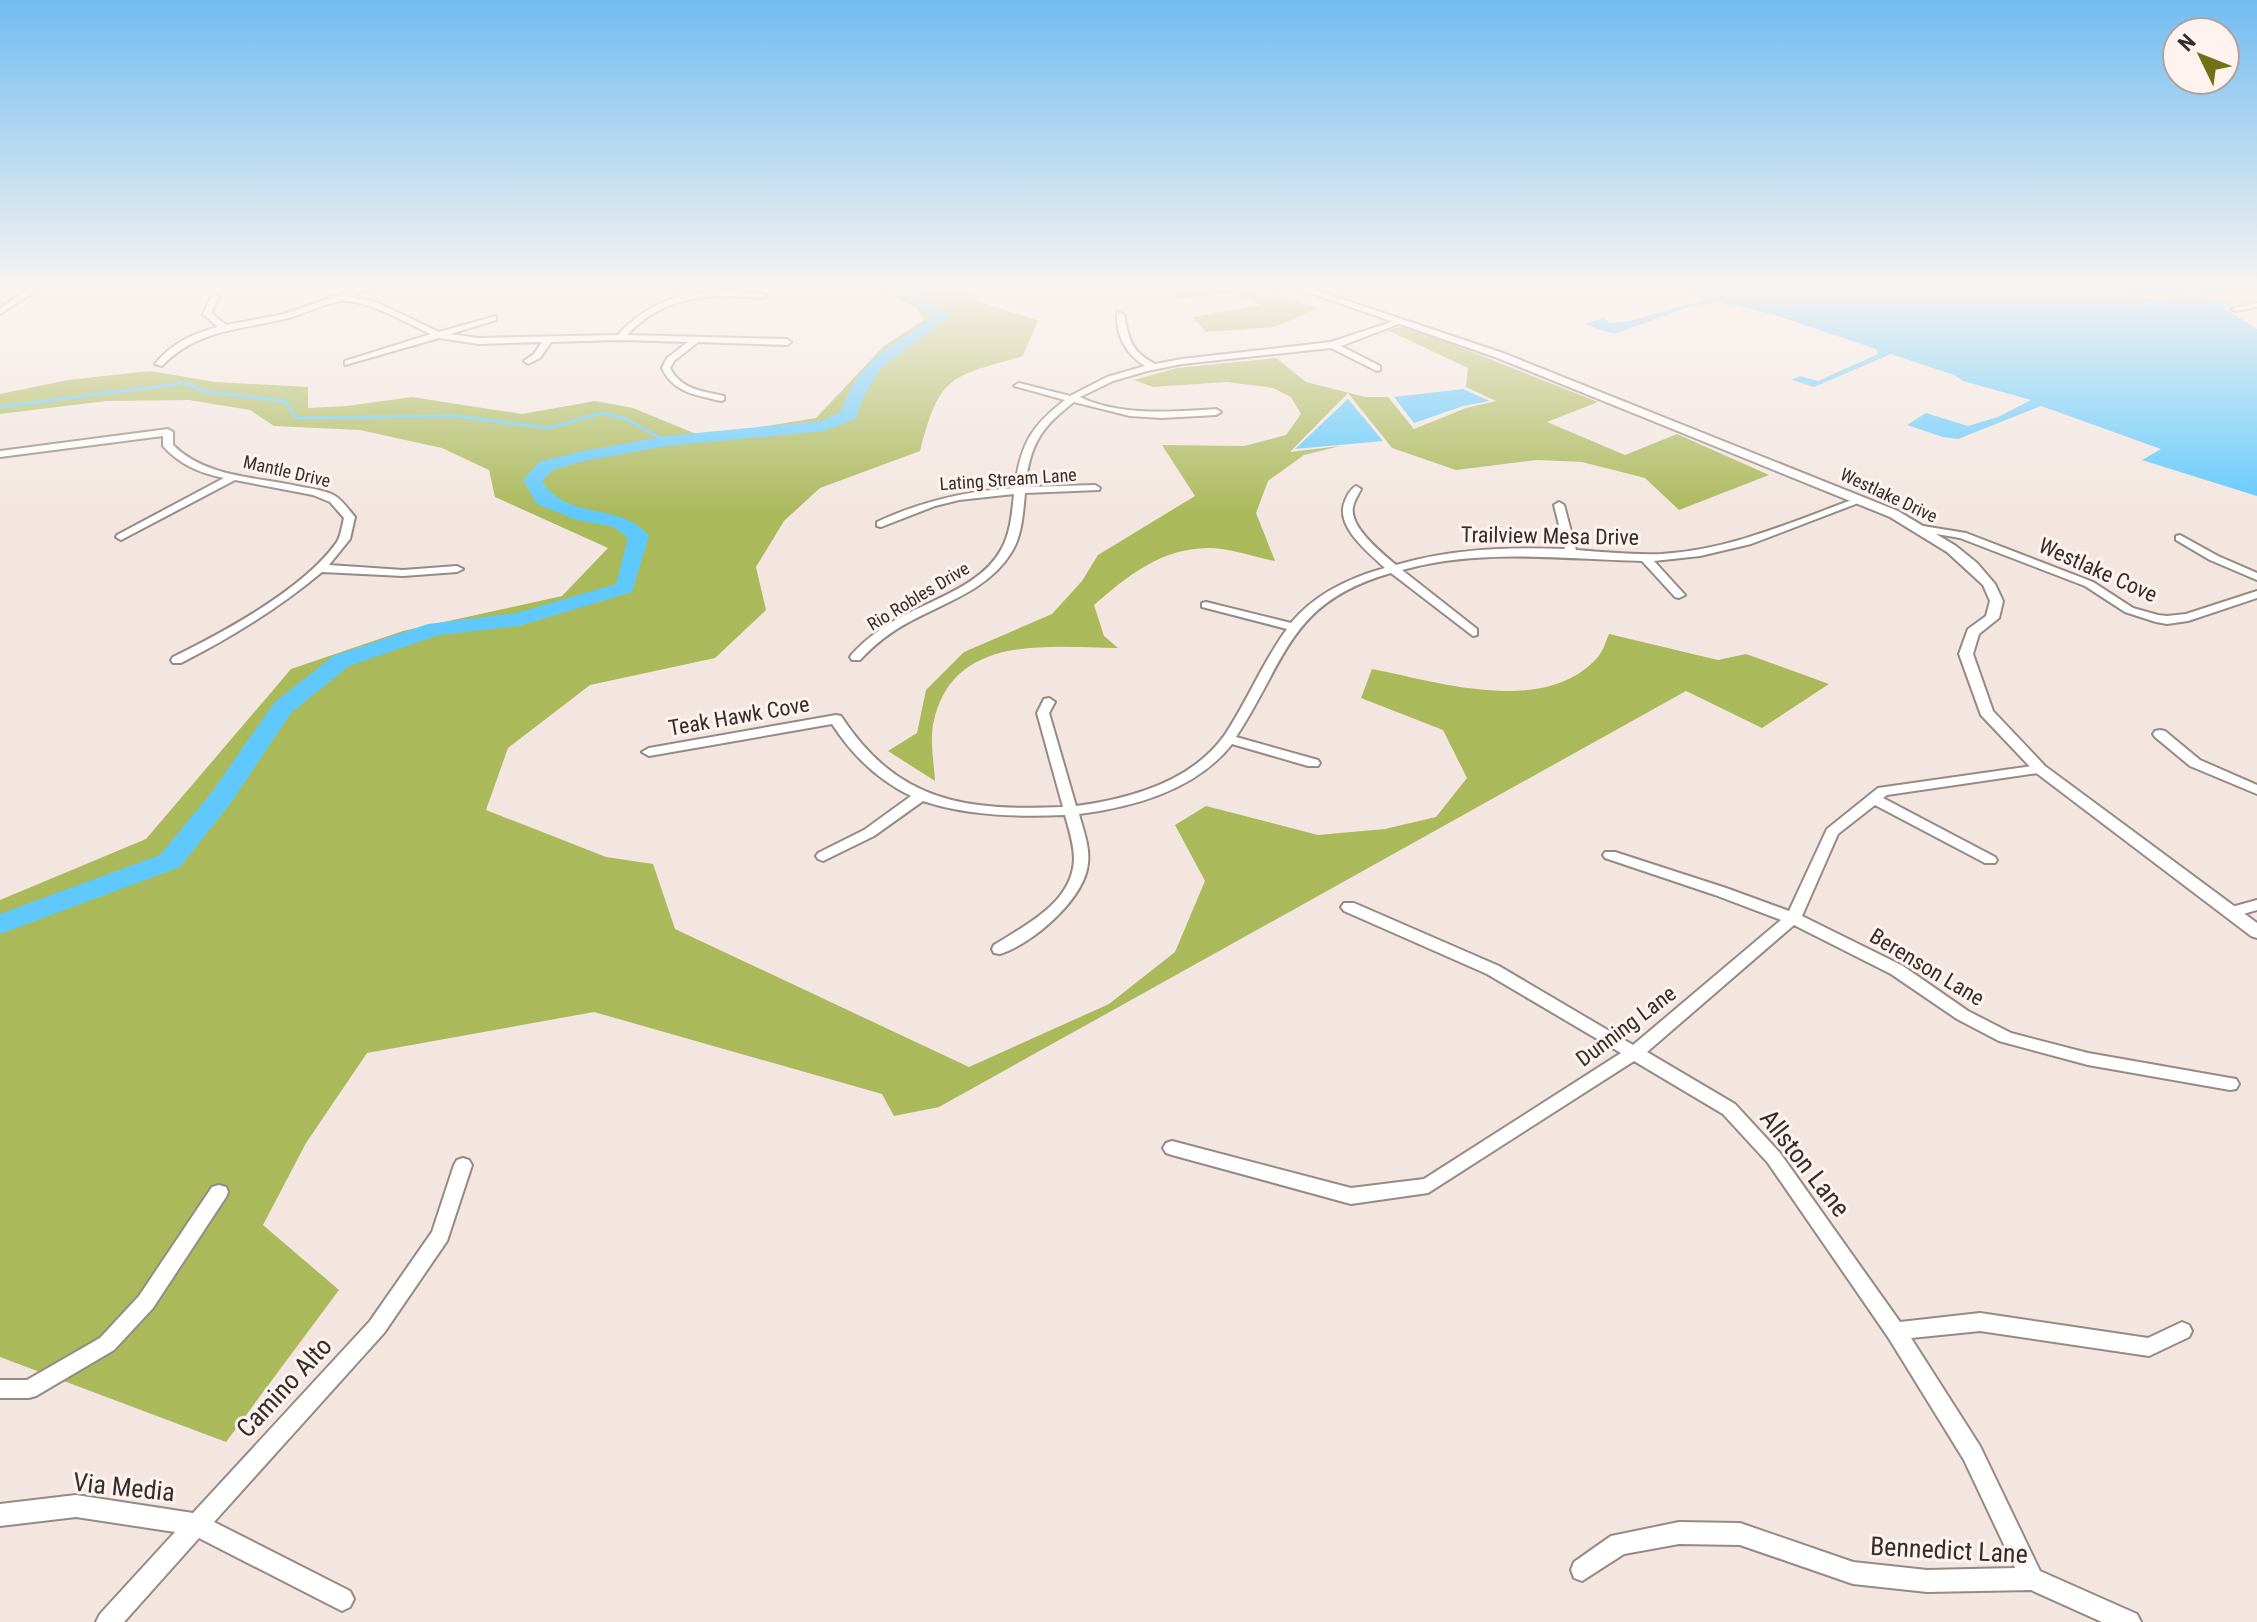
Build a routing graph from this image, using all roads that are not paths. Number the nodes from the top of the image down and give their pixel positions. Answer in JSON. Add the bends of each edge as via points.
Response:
{"nodes":[{"id":1,"x":669,"y":363,"type":"edge"},
{"id":2,"x":1147,"y":363,"type":"edge"},
{"id":3,"x":1189,"y":363,"type":"edge"},
{"id":4,"x":1367,"y":363,"type":"edge"},
{"id":5,"x":1518,"y":363,"type":"edge"},
{"id":6,"x":1154,"y":367,"type":"junction"},
{"id":7,"x":1377,"y":368,"type":"dead end"},
{"id":8,"x":1019,"y":386,"type":"dead end"},
{"id":9,"x":721,"y":398,"type":"dead end"},
{"id":10,"x":1071,"y":400,"type":"junction"},
{"id":11,"x":1216,"y":412,"type":"dead end"},
{"id":12,"x":0,"y":454,"type":"edge"},
{"id":13,"x":234,"y":477,"type":"junction"},
{"id":14,"x":1095,"y":488,"type":"dead end"},
{"id":15,"x":1356,"y":489,"type":"dead end"},
{"id":16,"x":1019,"y":491,"type":"junction"},
{"id":17,"x":1861,"y":500,"type":"junction"},
{"id":18,"x":1559,"y":505,"type":"dead end"},
{"id":19,"x":881,"y":524,"type":"dead end"},
{"id":20,"x":1923,"y":529,"type":"junction"},
{"id":21,"x":121,"y":537,"type":"dead end"},
{"id":22,"x":2180,"y":538,"type":"dead end"},
{"id":23,"x":1571,"y":553,"type":"junction"},
{"id":24,"x":1646,"y":558,"type":"junction"},
{"id":25,"x":319,"y":568,"type":"junction"},
{"id":26,"x":1394,"y":568,"type":"junction"},
{"id":27,"x":457,"y":569,"type":"dead end"},
{"id":28,"x":2257,"y":577,"type":"edge"},
{"id":29,"x":2257,"y":594,"type":"edge"},
{"id":30,"x":1679,"y":595,"type":"dead end"},
{"id":31,"x":1206,"y":605,"type":"dead end"},
{"id":32,"x":1291,"y":627,"type":"junction"},
{"id":33,"x":1473,"y":632,"type":"dead end"},
{"id":34,"x":856,"y":657,"type":"dead end"},
{"id":35,"x":177,"y":660,"type":"dead end"},
{"id":36,"x":1049,"y":702,"type":"dead end"},
{"id":37,"x":836,"y":719,"type":"joint"},
{"id":38,"x":2160,"y":734,"type":"dead end"},
{"id":39,"x":1230,"y":739,"type":"junction"},
{"id":40,"x":649,"y":752,"type":"dead end"},
{"id":41,"x":1313,"y":763,"type":"dead end"},
{"id":42,"x":2040,"y":769,"type":"junction"},
{"id":43,"x":2257,"y":790,"type":"edge"},
{"id":44,"x":921,"y":796,"type":"junction"},
{"id":45,"x":1873,"y":798,"type":"junction"},
{"id":46,"x":1069,"y":811,"type":"junction"},
{"id":47,"x":1610,"y":855,"type":"dead end"},
{"id":48,"x":823,"y":856,"type":"dead end"},
{"id":49,"x":1990,"y":860,"type":"dead end"},
{"id":50,"x":2257,"y":905,"type":"edge"},
{"id":51,"x":1349,"y":907,"type":"dead end"},
{"id":52,"x":2233,"y":912,"type":"junction"},
{"id":53,"x":1794,"y":917,"type":"junction"},
{"id":54,"x":2257,"y":932,"type":"edge"},
{"id":55,"x":1000,"y":949,"type":"dead end"},
{"id":56,"x":1636,"y":1052,"type":"junction"},
{"id":57,"x":2230,"y":1084,"type":"dead end"},
{"id":58,"x":1172,"y":1148,"type":"dead end"},
{"id":59,"x":463,"y":1165,"type":"dead end"},
{"id":60,"x":219,"y":1192,"type":"dead end"},
{"id":61,"x":1895,"y":1331,"type":"junction"},
{"id":62,"x":2182,"y":1331,"type":"dead end"},
{"id":63,"x":0,"y":1389,"type":"edge"},
{"id":64,"x":0,"y":1515,"type":"edge"},
{"id":65,"x":195,"y":1524,"type":"junction"},
{"id":66,"x":1582,"y":1570,"type":"dead end"},
{"id":67,"x":2032,"y":1579,"type":"junction"},
{"id":68,"x":342,"y":1599,"type":"dead end"},
{"id":69,"x":108,"y":1622,"type":"edge"},
{"id":70,"x":2129,"y":1622,"type":"edge"}],
"edges":[{"from":1,"to":9,"type":"street","via":[[670,380]]},
{"from":2,"to":6,"type":"street"},
{"from":3,"to":6,"type":"street","name":"Rio Robles Drive"},
{"from":4,"to":7,"type":"street"},
{"from":5,"to":17,"type":"street","name":"Westlake Drive"},
{"from":6,"to":10,"type":"street","name":"Rio Robles Drive"},
{"from":8,"to":10,"type":"street"},
{"from":10,"to":11,"type":"street","via":[[1147,415]]},
{"from":10,"to":16,"type":"street","name":"Rio Robles Drive","via":[[1030,439]]},
{"from":12,"to":13,"type":"street","name":"Mantle Drive","via":[[168,432],[168,446],[178,458]]},
{"from":13,"to":21,"type":"street"},
{"from":13,"to":25,"type":"street","name":"Mantle Drive","via":[[317,494],[340,504],[352,523],[350,531]]},
{"from":14,"to":16,"type":"street","name":"Lating Stream Lane"},
{"from":15,"to":26,"type":"street","via":[[1346,510],[1348,520],[1365,545]]},
{"from":16,"to":19,"type":"street","name":"Lating Stream Lane","via":[[942,498]]},
{"from":16,"to":34,"type":"street","name":"Rio Robles Drive","via":[[1017,523],[1009,547],[994,567],[891,629]]},
{"from":17,"to":20,"type":"street","name":"Westlake Drive"},
{"from":17,"to":24,"type":"street","name":"Trailview Mesa Drive","via":[[1757,540]]},
{"from":18,"to":23,"type":"street"},
{"from":20,"to":29,"type":"street","name":"Westlake Cove","via":[[1962,535],[2089,584],[2129,610],[2156,618],[2188,617]]},
{"from":20,"to":42,"type":"street","name":"Westlake Drive","via":[[1957,552],[1993,588],[1995,613],[1973,632],[1966,654],[1986,712]]},
{"from":22,"to":28,"type":"street"},
{"from":23,"to":24,"type":"street","name":"Trailview Mesa Drive"},
{"from":23,"to":26,"type":"street","name":"Trailview Mesa Drive","via":[[1457,554]]},
{"from":24,"to":30,"type":"street"},
{"from":25,"to":27,"type":"street","via":[[403,573]]},
{"from":25,"to":35,"type":"street","name":"Mantle Drive","via":[[214,643]]},
{"from":26,"to":32,"type":"street","name":"Trailview Mesa Drive","via":[[1332,592]]},
{"from":26,"to":33,"type":"street"},
{"from":31,"to":32,"type":"street"},
{"from":32,"to":39,"type":"street","name":"Trailview Mesa Drive"},
{"from":36,"to":46,"type":"street","via":[[1043,713]]},
{"from":37,"to":40,"type":"street","name":"Teak Hawk Cove"},
{"from":37,"to":44,"type":"street","name":"Trailview Mesa Drive","via":[[859,752]]},
{"from":38,"to":43,"type":"street","via":[[2195,763]]},
{"from":39,"to":41,"type":"street"},
{"from":39,"to":46,"type":"street","name":"Trailview Mesa Drive","via":[[1195,770],[1157,790]]},
{"from":42,"to":45,"type":"street","name":"Dunning Lane","via":[[1917,784]]},
{"from":42,"to":52,"type":"street","name":"Westlake Drive"},
{"from":44,"to":46,"type":"street","name":"Trailview Mesa Drive","via":[[1002,811]]},
{"from":44,"to":48,"type":"street","via":[[869,833]]},
{"from":45,"to":49,"type":"street"},
{"from":45,"to":53,"type":"street","name":"Dunning Lane","via":[[1832,832]]},
{"from":46,"to":55,"type":"street","via":[[1082,854],[1077,884],[1053,913]]},
{"from":47,"to":53,"type":"street","name":"Berenson Lane"},
{"from":50,"to":52,"type":"street"},
{"from":51,"to":56,"type":"street","name":"Allston Lane","via":[[1493,970]]},
{"from":52,"to":54,"type":"street","name":"Westlake Drive"},
{"from":53,"to":56,"type":"street","name":"Dunning Lane"},
{"from":53,"to":57,"type":"street","name":"Berenson Lane","via":[[1898,970],[2002,1036]]},
{"from":56,"to":58,"type":"street","name":"Dunning Lane","via":[[1428,1186],[1351,1196]]},
{"from":56,"to":61,"type":"street","name":"Allston Lane","via":[[1729,1109],[1774,1158]]},
{"from":59,"to":65,"type":"street","name":"Camino Alto","via":[[440,1235],[377,1327]]},
{"from":60,"to":63,"type":"street","via":[[146,1302],[107,1344],[29,1389]]},
{"from":61,"to":62,"type":"street","via":[[1980,1322],[2149,1347]]},
{"from":61,"to":67,"type":"street","name":"Allston Lane","via":[[1972,1453]]},
{"from":64,"to":65,"type":"street","name":"Via Media","via":[[76,1506]]},
{"from":65,"to":68,"type":"street","name":"Via Media"},
{"from":65,"to":69,"type":"street","name":"Camino Alto"},
{"from":66,"to":67,"type":"street","name":"Bennedict Lane","via":[[1619,1544],[1679,1533],[1725,1533],[1853,1573],[1927,1581]]},
{"from":67,"to":70,"type":"street","name":"Bennedict Lane"}]}
